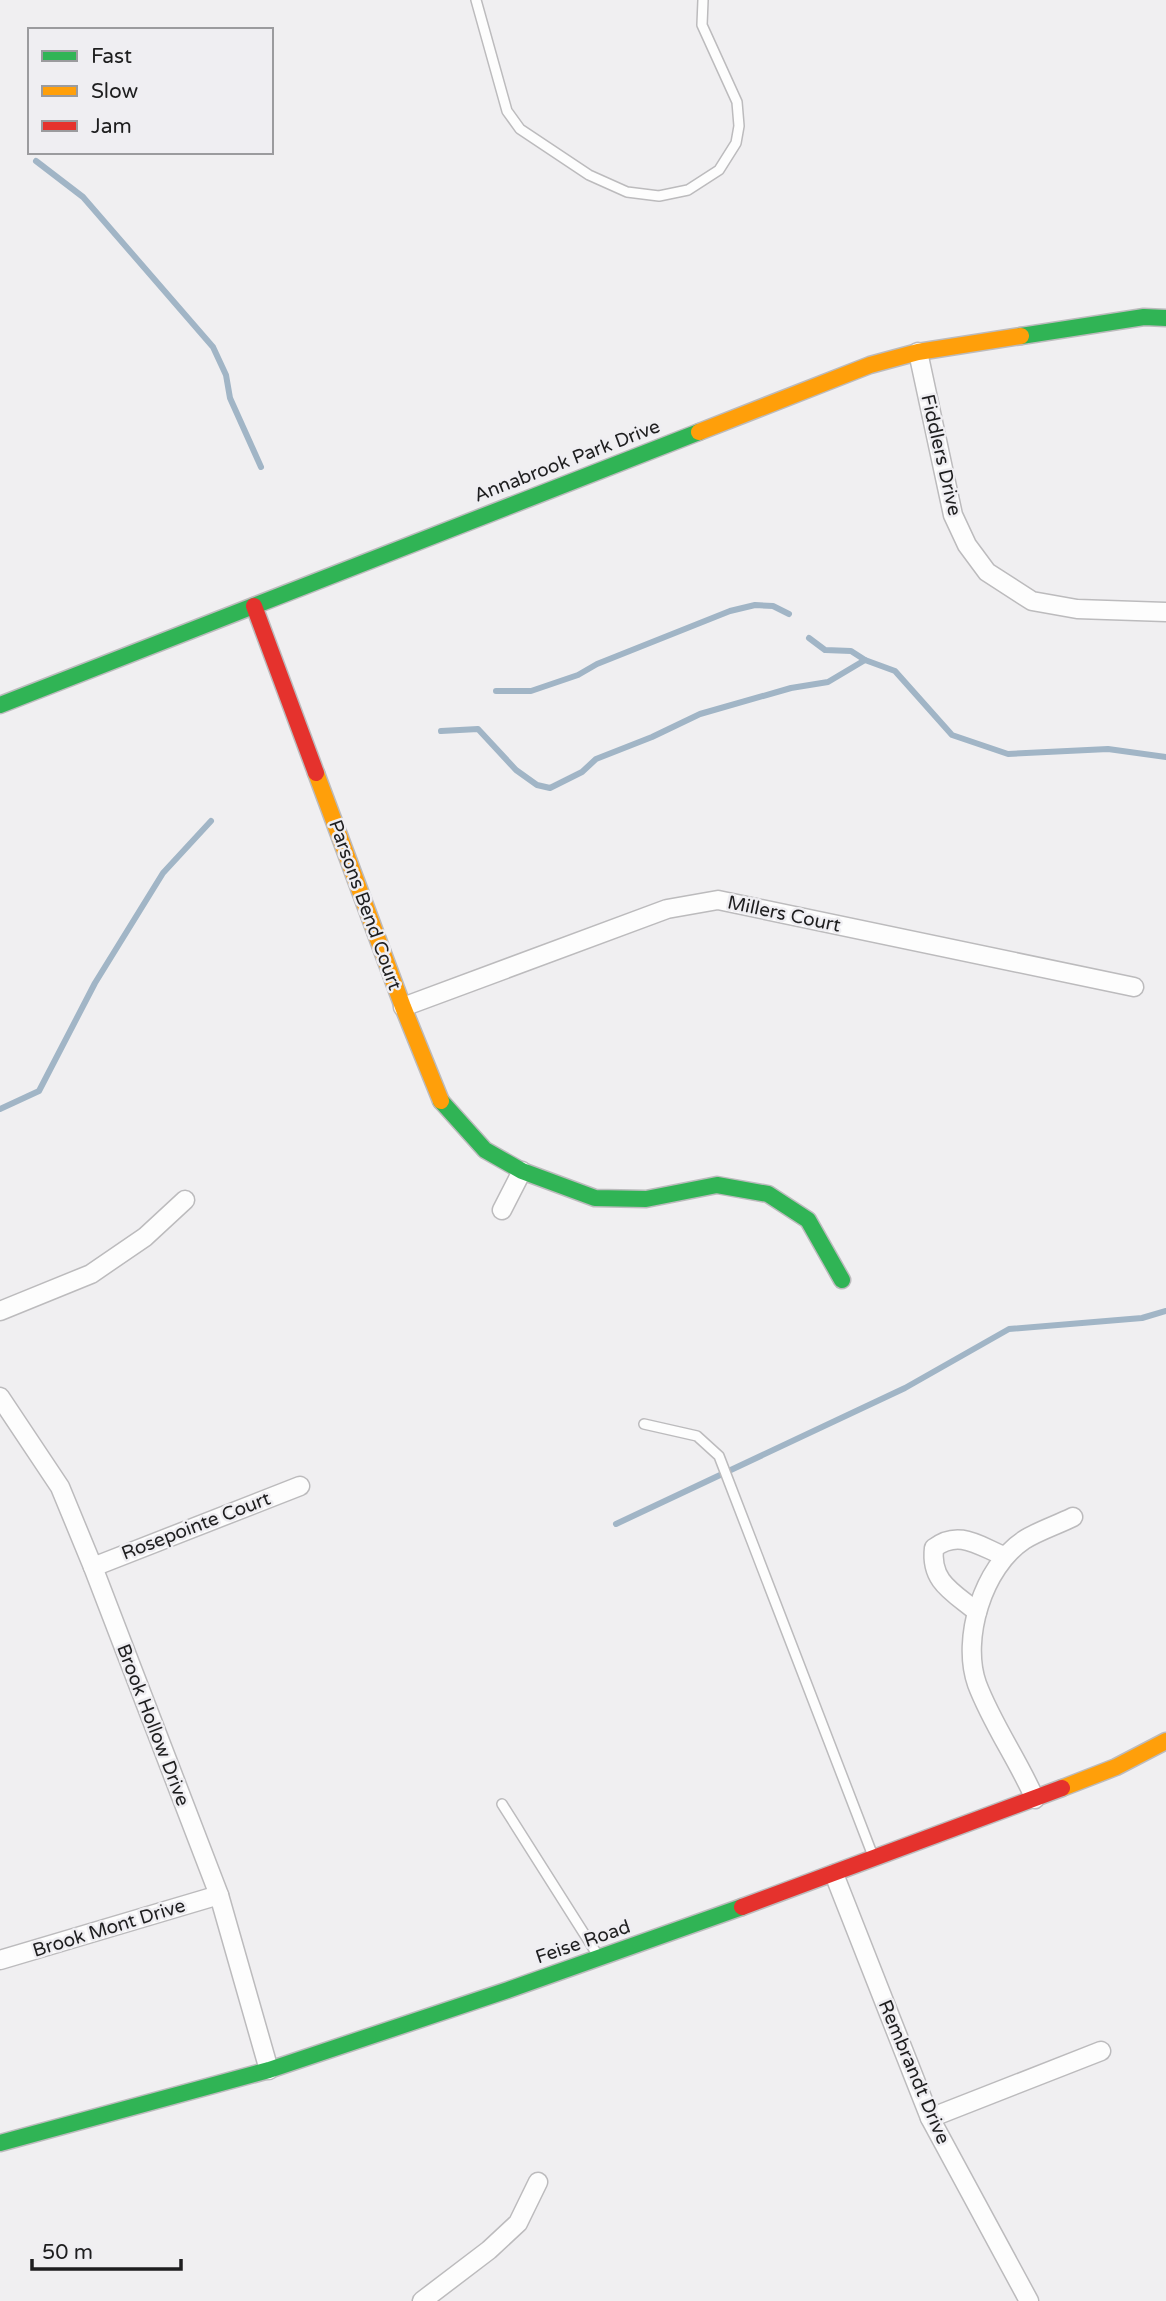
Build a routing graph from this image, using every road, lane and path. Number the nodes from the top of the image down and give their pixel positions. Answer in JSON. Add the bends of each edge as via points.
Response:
{"nodes":[{"id":1,"x":476,"y":0,"type":"edge"},
{"id":2,"x":703,"y":0,"type":"edge"},
{"id":3,"x":1166,"y":318,"type":"edge"},
{"id":4,"x":918,"y":352,"type":"junction"},
{"id":5,"x":254,"y":606,"type":"junction"},
{"id":6,"x":1166,"y":612,"type":"edge"},
{"id":7,"x":0,"y":705,"type":"edge"},
{"id":8,"x":1135,"y":986,"type":"dead end"},
{"id":9,"x":404,"y":1007,"type":"junction"},
{"id":10,"x":522,"y":1171,"type":"junction"},
{"id":11,"x":185,"y":1200,"type":"dead end"},
{"id":12,"x":502,"y":1210,"type":"dead end"},
{"id":13,"x":842,"y":1280,"type":"dead end"},
{"id":14,"x":0,"y":1311,"type":"edge"},
{"id":15,"x":0,"y":1397,"type":"edge"},
{"id":16,"x":644,"y":1424,"type":"dead end"},
{"id":17,"x":300,"y":1486,"type":"dead end"},
{"id":18,"x":1073,"y":1517,"type":"dead end"},
{"id":19,"x":1004,"y":1556,"type":"junction"},
{"id":20,"x":93,"y":1567,"type":"junction"},
{"id":21,"x":977,"y":1612,"type":"junction"},
{"id":22,"x":1166,"y":1741,"type":"edge"},
{"id":23,"x":1035,"y":1799,"type":"junction"},
{"id":24,"x":502,"y":1804,"type":"dead end"},
{"id":25,"x":874,"y":1858,"type":"junction"},
{"id":26,"x":834,"y":1874,"type":"junction"},
{"id":27,"x":219,"y":1895,"type":"junction"},
{"id":28,"x":600,"y":1958,"type":"junction"},
{"id":29,"x":0,"y":1960,"type":"edge"},
{"id":30,"x":1101,"y":2051,"type":"dead end"},
{"id":31,"x":269,"y":2070,"type":"junction"},
{"id":32,"x":930,"y":2118,"type":"junction"},
{"id":33,"x":0,"y":2143,"type":"edge"},
{"id":34,"x":538,"y":2182,"type":"dead end"},
{"id":35,"x":422,"y":2301,"type":"edge"},
{"id":36,"x":1029,"y":2301,"type":"edge"}],
"edges":[{"from":1,"to":2,"type":"lane","via":[[507,111],[520,129],[589,175],[627,192],[659,196],[688,190],[719,170],[736,144],[740,126],[737,102],[702,25]]},
{"from":3,"to":4,"type":"street","name":"Annabrook Park Drive","via":[[1144,317]]},
{"from":4,"to":5,"type":"street","name":"Annabrook Park Drive","via":[[870,365]]},
{"from":4,"to":6,"type":"street","name":"Fiddlers Drive","via":[[953,515],[987,572],[1032,601],[1077,609]]},
{"from":5,"to":7,"type":"street","name":"Annabrook Park Drive"},
{"from":5,"to":9,"type":"street","name":"Parsons Bend Court"},
{"from":8,"to":9,"type":"street","name":"Millers Court","via":[[718,900],[667,909]]},
{"from":9,"to":10,"type":"street","name":"Parsons Bend Court","via":[[442,1102],[485,1150]]},
{"from":10,"to":12,"type":"street"},
{"from":10,"to":13,"type":"street","name":"Parsons Bend Court","via":[[595,1198],[646,1199],[717,1185],[768,1194],[808,1220]]},
{"from":11,"to":14,"type":"street","via":[[145,1237],[91,1274]]},
{"from":15,"to":20,"type":"street","name":"Brook Hollow Drive","via":[[60,1487]]},
{"from":16,"to":25,"type":"lane","via":[[697,1436],[719,1456]]},
{"from":17,"to":20,"type":"street","name":"Rosepointe Court"},
{"from":18,"to":19,"type":"street","via":[[1024,1540]]},
{"from":19,"to":21,"type":"street"},
{"from":19,"to":21,"type":"street","via":[[962,1538],[934,1548],[938,1578]]},
{"from":20,"to":27,"type":"street","name":"Brook Hollow Drive"},
{"from":21,"to":23,"type":"street","via":[[971,1662],[977,1683]]},
{"from":22,"to":23,"type":"street","name":"Feise Road","via":[[1116,1767]]},
{"from":23,"to":25,"type":"street","name":"Feise Road"},
{"from":24,"to":28,"type":"lane"},
{"from":25,"to":26,"type":"street","name":"Feise Road"},
{"from":26,"to":28,"type":"street","name":"Feise Road"},
{"from":26,"to":32,"type":"street","name":"Rembrandt Drive"},
{"from":27,"to":29,"type":"street","name":"Brook Mont Drive"},
{"from":27,"to":31,"type":"street","name":"Brook Hollow Drive"},
{"from":28,"to":31,"type":"street","name":"Feise Road"},
{"from":30,"to":32,"type":"street"},
{"from":31,"to":33,"type":"street","name":"Feise Road"},
{"from":32,"to":36,"type":"street","name":"Rembrandt Drive"},
{"from":34,"to":35,"type":"street","via":[[518,2223]]}]}
